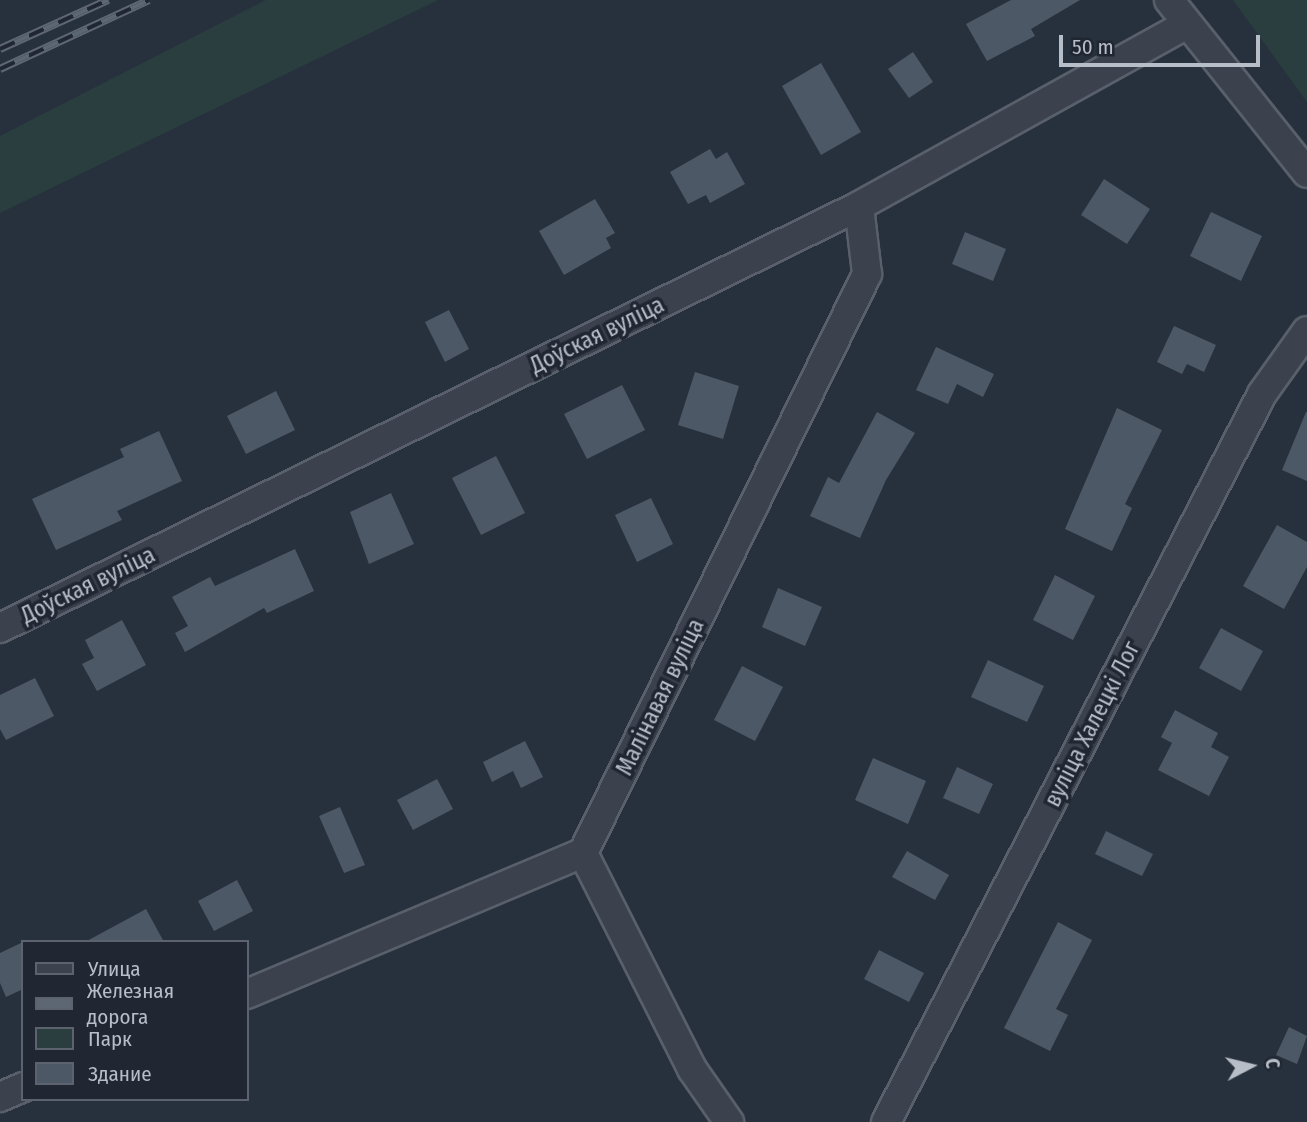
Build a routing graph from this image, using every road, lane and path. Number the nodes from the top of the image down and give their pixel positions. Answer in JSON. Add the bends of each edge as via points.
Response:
{"nodes":[{"id":1,"x":1169,"y":0,"type":"edge"},
{"id":2,"x":1185,"y":25,"type":"junction"},
{"id":3,"x":1307,"y":173,"type":"edge"},
{"id":4,"x":859,"y":206,"type":"junction"},
{"id":5,"x":1307,"y":331,"type":"edge"},
{"id":6,"x":0,"y":628,"type":"edge"},
{"id":7,"x":583,"y":853,"type":"junction"},
{"id":8,"x":248,"y":994,"type":"edge"},
{"id":9,"x":21,"y":1088,"type":"edge"},
{"id":10,"x":0,"y":1097,"type":"edge"},
{"id":11,"x":729,"y":1122,"type":"edge"},
{"id":12,"x":886,"y":1122,"type":"edge"}],
"edges":[{"from":1,"to":2,"type":"street"},
{"from":2,"to":3,"type":"street"},
{"from":2,"to":4,"type":"street","name":"Доўская вуліца"},
{"from":4,"to":6,"type":"street","name":"Доўская вуліца"},
{"from":4,"to":7,"type":"street","name":"Малінавая вуліца","via":[[867,274]]},
{"from":5,"to":12,"type":"street","name":"вуліца Халецкі Лог","via":[[1262,394]]},
{"from":7,"to":8,"type":"street"},
{"from":7,"to":11,"type":"street","via":[[691,1069]]},
{"from":9,"to":10,"type":"street"}]}
